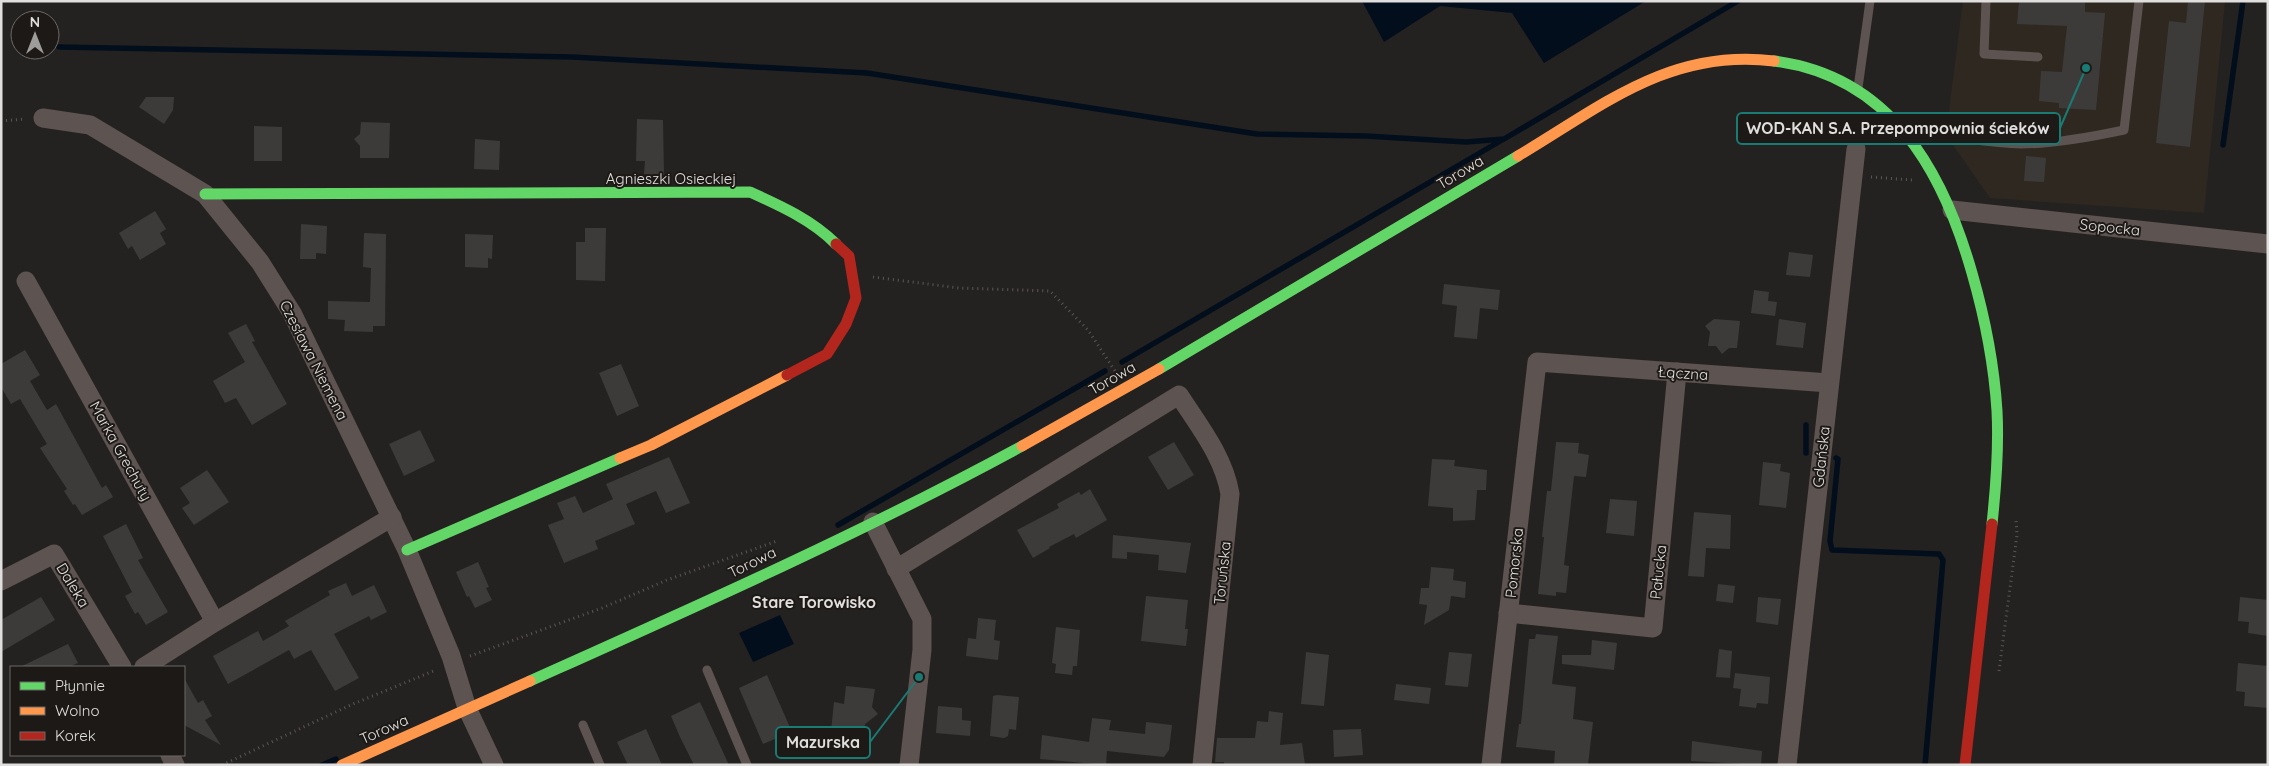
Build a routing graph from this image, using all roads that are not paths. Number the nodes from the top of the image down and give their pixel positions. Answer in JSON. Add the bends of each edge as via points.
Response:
{"nodes":[{"id":1,"x":1870,"y":1,"type":"edge"},
{"id":2,"x":1986,"y":1,"type":"edge"},
{"id":3,"x":2139,"y":1,"type":"edge"},
{"id":4,"x":2038,"y":56,"type":"dead end"},
{"id":5,"x":1858,"y":91,"type":"junction"},
{"id":6,"x":43,"y":118,"type":"road end"},
{"id":7,"x":1908,"y":134,"type":"junction"},
{"id":8,"x":1856,"y":149,"type":"dead end"},
{"id":9,"x":204,"y":194,"type":"junction"},
{"id":10,"x":1952,"y":210,"type":"junction"},
{"id":11,"x":2268,"y":244,"type":"edge"},
{"id":12,"x":26,"y":281,"type":"dead end"},
{"id":13,"x":1537,"y":362,"type":"joint"},
{"id":14,"x":1677,"y":372,"type":"junction"},
{"id":15,"x":1829,"y":383,"type":"junction"},
{"id":16,"x":392,"y":517,"type":"junction"},
{"id":17,"x":873,"y":522,"type":"junction"},
{"id":18,"x":407,"y":550,"type":"junction"},
{"id":19,"x":896,"y":569,"type":"junction"},
{"id":20,"x":1,"y":580,"type":"edge"},
{"id":21,"x":1508,"y":613,"type":"junction"},
{"id":22,"x":216,"y":622,"type":"junction"},
{"id":23,"x":121,"y":666,"type":"edge"},
{"id":24,"x":146,"y":666,"type":"edge"},
{"id":25,"x":707,"y":670,"type":"dead end"},
{"id":26,"x":467,"y":708,"type":"junction"},
{"id":27,"x":583,"y":725,"type":"dead end"},
{"id":28,"x":342,"y":765,"type":"edge"},
{"id":29,"x":494,"y":765,"type":"edge"},
{"id":30,"x":600,"y":765,"type":"edge"},
{"id":31,"x":747,"y":765,"type":"edge"},
{"id":32,"x":909,"y":765,"type":"edge"},
{"id":33,"x":1202,"y":765,"type":"edge"},
{"id":34,"x":1491,"y":765,"type":"edge"},
{"id":35,"x":1788,"y":765,"type":"edge"},
{"id":36,"x":1965,"y":765,"type":"edge"}],
"edges":[{"from":1,"to":5,"type":"lane"},
{"from":2,"to":4,"type":"lane","via":[[1984,54]]},
{"from":3,"to":7,"type":"lane","via":[[2124,130],[2092,137],[2021,144]]},
{"from":5,"to":7,"type":"street","name":"Torowa","via":[[1882,107]]},
{"from":5,"to":17,"type":"street","name":"Torowa","via":[[1830,76],[1771,60],[1703,61],[1670,70],[1632,88],[1127,388],[996,460]]},
{"from":6,"to":9,"type":"street","name":"Czesława Niemena","via":[[90,125]]},
{"from":7,"to":10,"type":"street","name":"Torowa","via":[[1930,162]]},
{"from":8,"to":15,"type":"street","name":"Gdańska"},
{"from":9,"to":16,"type":"street","name":"Czesława Niemena","via":[[260,262],[292,313]]},
{"from":9,"to":18,"type":"street","name":"Agnieszki Osieckiej","via":[[750,192],[823,231],[849,256],[856,298],[846,324],[827,354],[651,445]]},
{"from":10,"to":11,"type":"street","name":"Sopocka"},
{"from":10,"to":36,"type":"street","name":"Torowa","via":[[1980,298],[1997,413],[1996,482]]},
{"from":12,"to":22,"type":"street","name":"Marka Grechuty"},
{"from":13,"to":14,"type":"street","name":"Łączna"},
{"from":13,"to":21,"type":"street","name":"Pomorska"},
{"from":14,"to":15,"type":"street","name":"Łączna"},
{"from":14,"to":21,"type":"street","name":"Pałucka","via":[[1652,628]]},
{"from":15,"to":35,"type":"street","name":"Gdańska"},
{"from":16,"to":18,"type":"street","name":"Czesława Niemena"},
{"from":16,"to":22,"type":"street"},
{"from":17,"to":19,"type":"street"},
{"from":17,"to":26,"type":"street","name":"Torowa","via":[[678,615]]},
{"from":18,"to":26,"type":"street","name":"Czesława Niemena","via":[[454,663]]},
{"from":19,"to":32,"type":"street","via":[[922,619],[922,650]]},
{"from":19,"to":33,"type":"street","name":"Toruńska","via":[[1179,395],[1215,451],[1228,480],[1230,494]]},
{"from":20,"to":23,"type":"street","name":"Daleka","via":[[54,554]]},
{"from":21,"to":34,"type":"street","name":"Pomorska"},
{"from":22,"to":24,"type":"street"},
{"from":25,"to":31,"type":"lane"},
{"from":26,"to":28,"type":"street","name":"Torowa"},
{"from":26,"to":29,"type":"street","name":"Czesława Niemena"},
{"from":27,"to":30,"type":"lane"}]}
